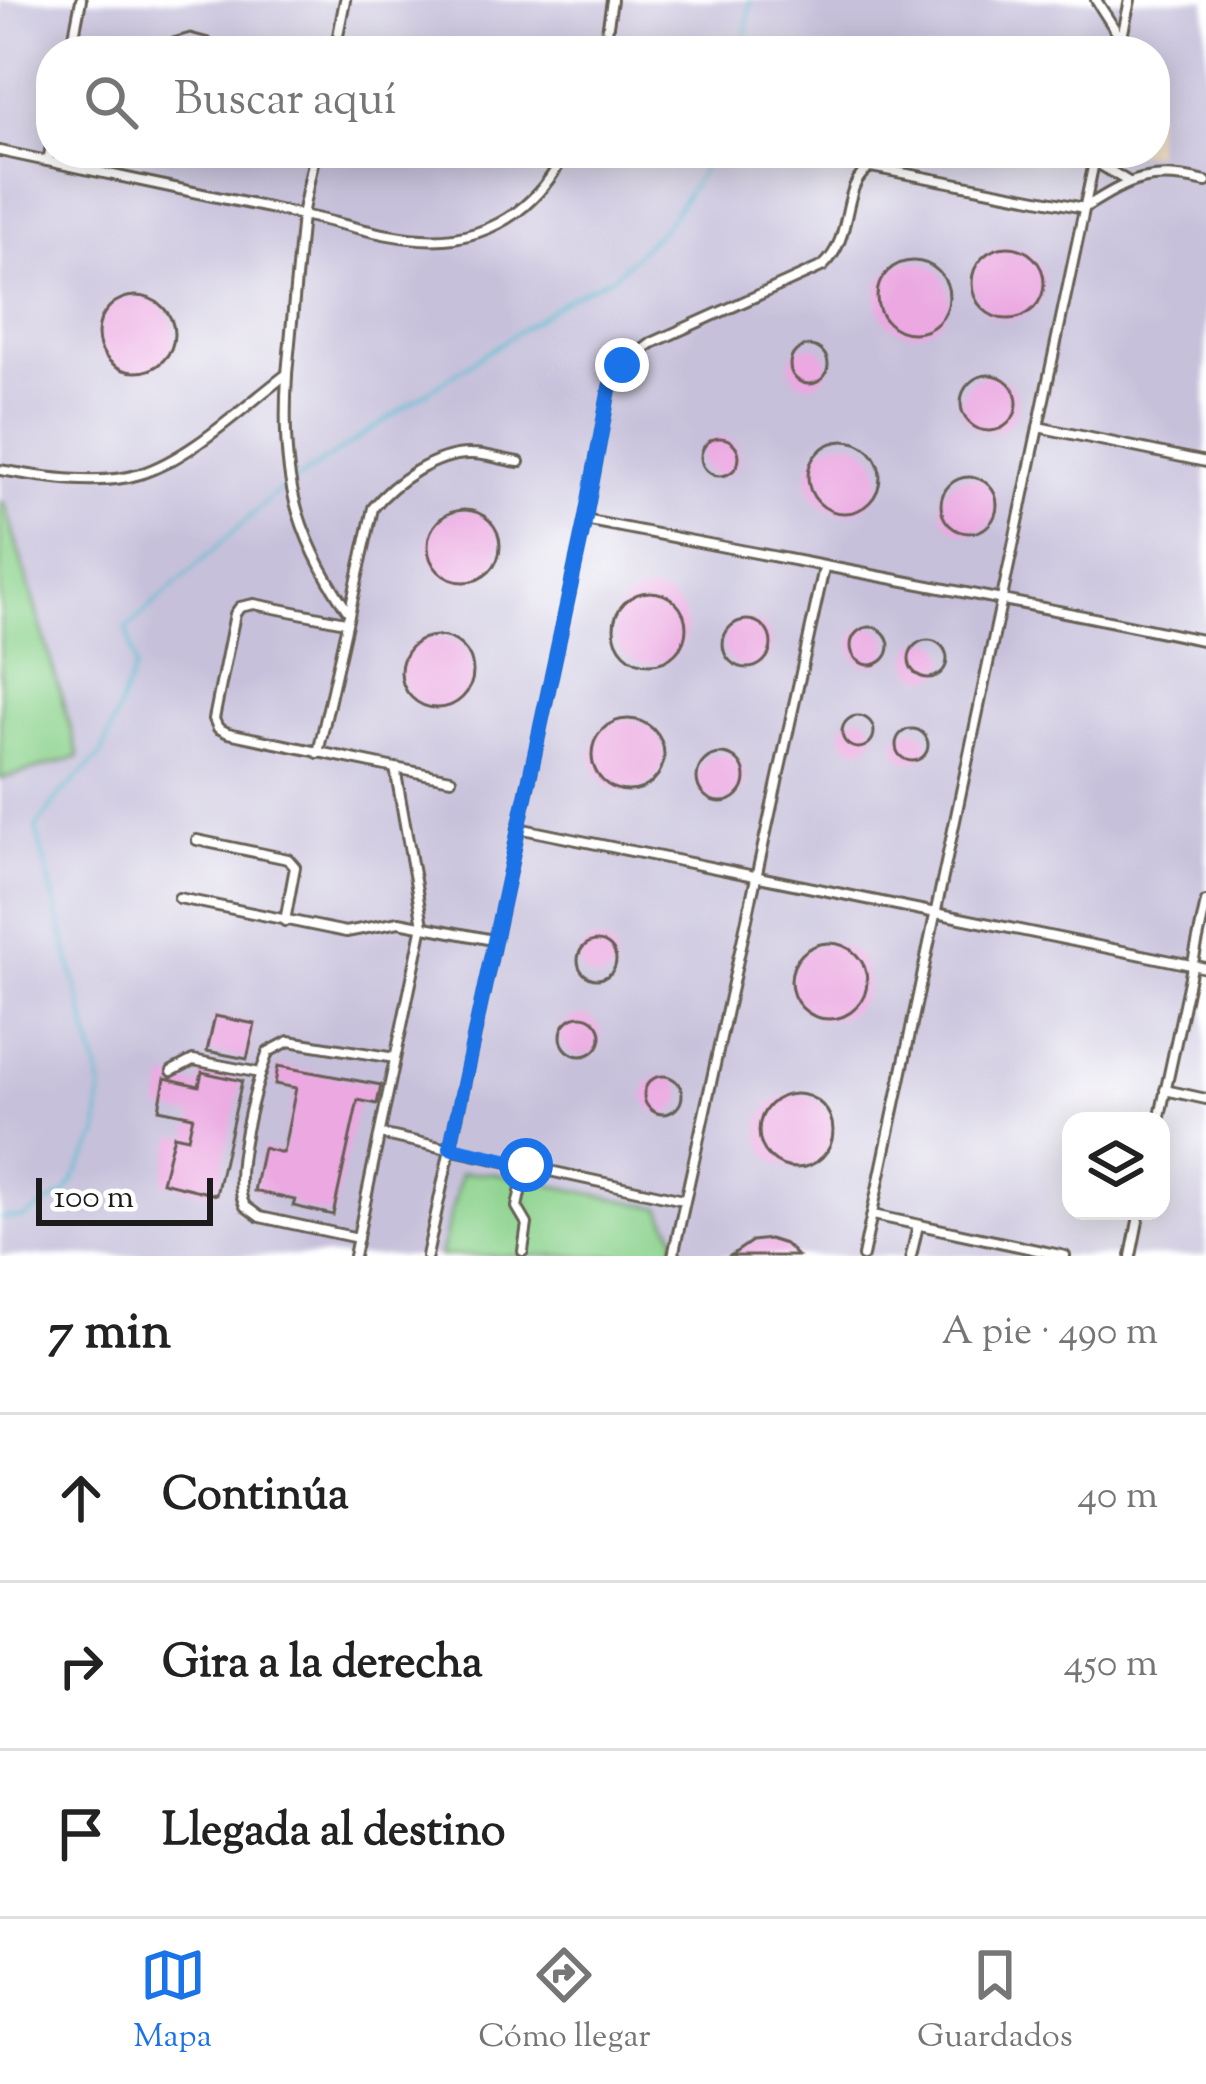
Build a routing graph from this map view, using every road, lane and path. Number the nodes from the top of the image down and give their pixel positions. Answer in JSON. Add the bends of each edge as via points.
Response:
{"nodes":[{"id":1,"x":81,"y":0,"type":"edge"},
{"id":2,"x":345,"y":0,"type":"edge"},
{"id":3,"x":612,"y":0,"type":"edge"},
{"id":4,"x":1096,"y":0,"type":"edge"},
{"id":5,"x":1130,"y":0,"type":"edge"},
{"id":6,"x":73,"y":36,"type":"edge"},
{"id":7,"x":338,"y":36,"type":"edge"},
{"id":8,"x":606,"y":36,"type":"edge"},
{"id":9,"x":1119,"y":36,"type":"edge"},
{"id":10,"x":1122,"y":36,"type":"edge"},
{"id":11,"x":0,"y":151,"type":"edge"},
{"id":12,"x":36,"y":158,"type":"edge"},
{"id":13,"x":81,"y":168,"type":"edge"},
{"id":14,"x":312,"y":168,"type":"edge"},
{"id":15,"x":556,"y":168,"type":"edge"},
{"id":16,"x":869,"y":168,"type":"edge"},
{"id":17,"x":882,"y":168,"type":"edge"},
{"id":18,"x":1093,"y":168,"type":"edge"},
{"id":19,"x":1110,"y":168,"type":"edge"},
{"id":20,"x":1127,"y":181,"type":"junction"},
{"id":21,"x":1206,"y":182,"type":"edge"},
{"id":22,"x":1084,"y":208,"type":"junction"},
{"id":23,"x":302,"y":215,"type":"junction"},
{"id":24,"x":287,"y":374,"type":"junction"},
{"id":25,"x":1038,"y":427,"type":"junction"},
{"id":26,"x":519,"y":462,"type":"dead end"},
{"id":27,"x":1206,"y":462,"type":"edge"},
{"id":28,"x":0,"y":470,"type":"edge"},
{"id":29,"x":585,"y":520,"type":"junction"},
{"id":30,"x":824,"y":568,"type":"junction"},
{"id":31,"x":1004,"y":598,"type":"junction"},
{"id":32,"x":346,"y":617,"type":"junction"},
{"id":33,"x":1206,"y":640,"type":"edge"},
{"id":34,"x":318,"y":753,"type":"junction"},
{"id":35,"x":395,"y":768,"type":"junction"},
{"id":36,"x":452,"y":778,"type":"dead end"},
{"id":37,"x":518,"y":828,"type":"junction"},
{"id":38,"x":197,"y":840,"type":"dead end"},
{"id":39,"x":756,"y":880,"type":"junction"},
{"id":40,"x":179,"y":898,"type":"dead end"},
{"id":41,"x":1206,"y":902,"type":"edge"},
{"id":42,"x":936,"y":915,"type":"junction"},
{"id":43,"x":286,"y":921,"type":"junction"},
{"id":44,"x":423,"y":925,"type":"junction"},
{"id":45,"x":493,"y":940,"type":"junction"},
{"id":46,"x":1192,"y":966,"type":"junction"},
{"id":47,"x":1206,"y":968,"type":"edge"},
{"id":48,"x":395,"y":1058,"type":"junction"},
{"id":49,"x":172,"y":1071,"type":"dead end"},
{"id":50,"x":260,"y":1073,"type":"junction"},
{"id":51,"x":1166,"y":1090,"type":"junction"},
{"id":52,"x":1206,"y":1099,"type":"edge"},
{"id":53,"x":1161,"y":1112,"type":"edge"},
{"id":54,"x":380,"y":1134,"type":"junction"},
{"id":55,"x":450,"y":1148,"type":"junction"},
{"id":56,"x":526,"y":1165,"type":"junction"},
{"id":57,"x":683,"y":1200,"type":"junction"},
{"id":58,"x":872,"y":1215,"type":"junction"},
{"id":59,"x":1139,"y":1220,"type":"edge"},
{"id":60,"x":917,"y":1225,"type":"junction"},
{"id":61,"x":358,"y":1238,"type":"junction"},
{"id":62,"x":523,"y":1251,"type":"dead end"},
{"id":63,"x":1043,"y":1254,"type":"edge"},
{"id":64,"x":354,"y":1256,"type":"edge"},
{"id":65,"x":427,"y":1256,"type":"edge"},
{"id":66,"x":673,"y":1256,"type":"edge"},
{"id":67,"x":863,"y":1256,"type":"edge"},
{"id":68,"x":911,"y":1256,"type":"edge"},
{"id":69,"x":1065,"y":1256,"type":"edge"},
{"id":70,"x":1131,"y":1256,"type":"edge"}],
"edges":[{"from":1,"to":6,"type":"lane"},
{"from":2,"to":7,"type":"lane"},
{"from":3,"to":8,"type":"lane"},
{"from":4,"to":9,"type":"lane"},
{"from":5,"to":10,"type":"lane"},
{"from":11,"to":12,"type":"lane"},
{"from":13,"to":23,"type":"lane"},
{"from":14,"to":23,"type":"lane"},
{"from":15,"to":23,"type":"lane","via":[[538,196],[474,237],[418,240]]},
{"from":16,"to":29,"type":"lane","via":[[852,191],[837,253],[824,266],[652,343],[622,365],[610,386]]},
{"from":17,"to":22,"type":"lane"},
{"from":18,"to":22,"type":"lane"},
{"from":19,"to":20,"type":"lane"},
{"from":20,"to":21,"type":"lane","via":[[1153,174]]},
{"from":20,"to":22,"type":"lane"},
{"from":22,"to":25,"type":"lane"},
{"from":23,"to":24,"type":"lane"},
{"from":24,"to":28,"type":"lane","via":[[172,460],[137,476]]},
{"from":24,"to":32,"type":"lane","via":[[283,438],[299,527]]},
{"from":25,"to":27,"type":"lane"},
{"from":25,"to":31,"type":"lane"},
{"from":26,"to":32,"type":"lane","via":[[442,458],[386,492],[369,520]]},
{"from":29,"to":30,"type":"lane"},
{"from":29,"to":37,"type":"lane"},
{"from":30,"to":31,"type":"lane"},
{"from":30,"to":39,"type":"lane"},
{"from":31,"to":33,"type":"lane"},
{"from":31,"to":42,"type":"lane"},
{"from":32,"to":34,"type":"lane"},
{"from":32,"to":34,"type":"lane","via":[[240,607],[214,714],[223,731]]},
{"from":34,"to":35,"type":"lane"},
{"from":35,"to":36,"type":"lane"},
{"from":35,"to":44,"type":"lane"},
{"from":37,"to":39,"type":"lane"},
{"from":37,"to":45,"type":"lane"},
{"from":38,"to":43,"type":"lane","via":[[288,859],[296,867]]},
{"from":39,"to":42,"type":"lane"},
{"from":39,"to":57,"type":"lane"},
{"from":40,"to":43,"type":"lane"},
{"from":41,"to":46,"type":"lane"},
{"from":42,"to":46,"type":"lane"},
{"from":42,"to":58,"type":"lane"},
{"from":43,"to":44,"type":"lane","via":[[346,932]]},
{"from":44,"to":45,"type":"lane"},
{"from":44,"to":48,"type":"lane"},
{"from":45,"to":55,"type":"lane"},
{"from":46,"to":47,"type":"lane"},
{"from":46,"to":51,"type":"lane"},
{"from":48,"to":50,"type":"lane","via":[[289,1041],[268,1052]]},
{"from":48,"to":54,"type":"lane"},
{"from":49,"to":50,"type":"lane","via":[[193,1060]]},
{"from":50,"to":61,"type":"lane","via":[[239,1179],[244,1206],[260,1217]]},
{"from":51,"to":52,"type":"lane"},
{"from":51,"to":53,"type":"lane"},
{"from":54,"to":55,"type":"lane"},
{"from":54,"to":61,"type":"lane"},
{"from":55,"to":56,"type":"lane"},
{"from":55,"to":65,"type":"lane"},
{"from":56,"to":57,"type":"lane"},
{"from":56,"to":62,"type":"lane","via":[[517,1207],[527,1224]]},
{"from":57,"to":66,"type":"lane"},
{"from":58,"to":60,"type":"lane"},
{"from":58,"to":67,"type":"lane"},
{"from":59,"to":70,"type":"lane"},
{"from":60,"to":63,"type":"lane"},
{"from":60,"to":68,"type":"lane"},
{"from":61,"to":64,"type":"lane"},
{"from":63,"to":69,"type":"lane"}]}
